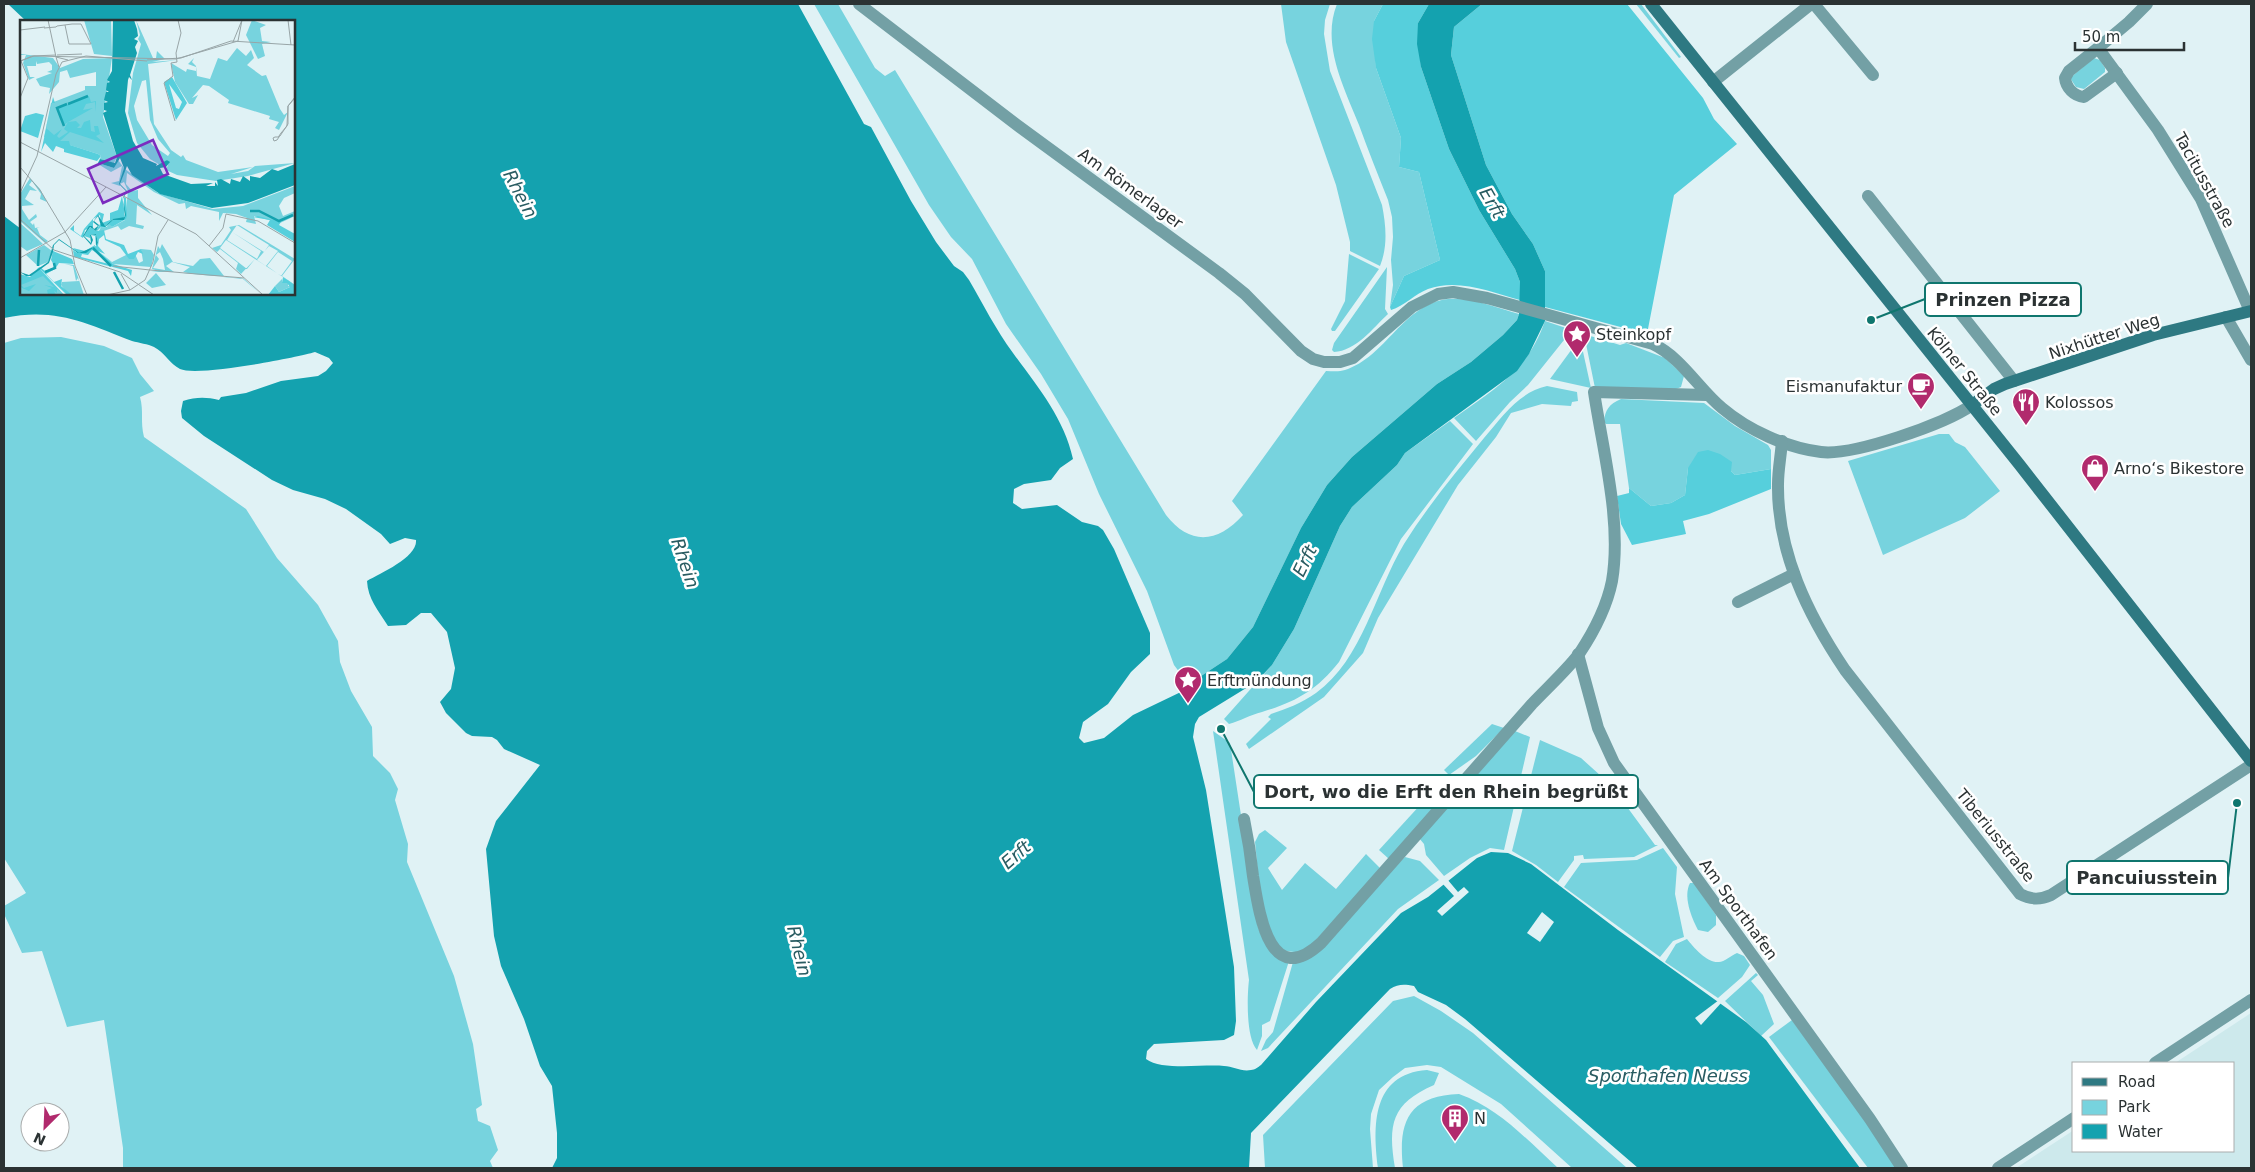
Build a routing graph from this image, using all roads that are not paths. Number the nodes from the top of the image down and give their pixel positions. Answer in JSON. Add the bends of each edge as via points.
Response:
{"nodes":[{"id":1,"x":859,"y":4,"type":"edge"},
{"id":2,"x":1651,"y":4,"type":"edge"},
{"id":3,"x":1812,"y":4,"type":"edge"},
{"id":4,"x":2147,"y":4,"type":"edge"},
{"id":5,"x":2098,"y":48,"type":"junction"},
{"id":6,"x":2117,"y":73,"type":"junction"},
{"id":7,"x":1873,"y":75,"type":"dead end"},
{"id":8,"x":1713,"y":82,"type":"junction"},
{"id":9,"x":1868,"y":196,"type":"dead end"},
{"id":10,"x":2251,"y":311,"type":"edge"},
{"id":11,"x":2226,"y":317,"type":"junction"},
{"id":12,"x":2251,"y":360,"type":"edge"},
{"id":13,"x":2014,"y":382,"type":"junction"},
{"id":14,"x":1706,"y":395,"type":"junction"},
{"id":15,"x":1972,"y":406,"type":"junction"},
{"id":16,"x":1782,"y":441,"type":"junction"},
{"id":17,"x":1794,"y":574,"type":"junction"},
{"id":18,"x":1738,"y":602,"type":"dead end"},
{"id":19,"x":1578,"y":654,"type":"junction"},
{"id":20,"x":2251,"y":761,"type":"edge"},
{"id":21,"x":2251,"y":765,"type":"edge"},
{"id":22,"x":1244,"y":819,"type":"dead end"},
{"id":23,"x":2251,"y":1000,"type":"edge"},
{"id":24,"x":2157,"y":1062,"type":"edge"},
{"id":25,"x":2072,"y":1119,"type":"edge"},
{"id":26,"x":1902,"y":1168,"type":"edge"},
{"id":27,"x":1998,"y":1168,"type":"edge"}],
"edges":[{"from":1,"to":14,"type":"street","name":"Am Römerlager","via":[[1016,125],[1219,273],[1313,359],[1331,363],[1352,358],[1412,307],[1438,294],[1460,293],[1653,344],[1675,357]]},
{"from":2,"to":8,"type":"main road","name":"Kölner Straße"},
{"from":3,"to":7,"type":"street"},
{"from":3,"to":8,"type":"street"},
{"from":4,"to":5,"type":"street"},
{"from":5,"to":6,"type":"street","name":"Tacitusstraße"},
{"from":5,"to":6,"type":"street","via":[[2069,71],[2066,84],[2074,94],[2084,97]]},
{"from":6,"to":10,"type":"street","name":"Tacitusstraße","via":[[2201,199]]},
{"from":8,"to":15,"type":"main road","name":"Kölner Straße"},
{"from":9,"to":13,"type":"street"},
{"from":10,"to":11,"type":"main road","name":"Nixhütter Weg"},
{"from":11,"to":12,"type":"street"},
{"from":11,"to":13,"type":"main road","name":"Nixhütter Weg","via":[[2153,335]]},
{"from":13,"to":15,"type":"main road","name":"Nixhütter Weg","via":[[1994,389]]},
{"from":14,"to":16,"type":"street","via":[[1740,421]]},
{"from":14,"to":19,"type":"street","via":[[1594,392],[1613,513],[1614,561],[1612,583],[1605,604]]},
{"from":15,"to":16,"type":"street","via":[[1958,415],[1906,435],[1836,452],[1816,452]]},
{"from":15,"to":20,"type":"main road","name":"Kölner Straße"},
{"from":16,"to":17,"type":"street","name":"Tiberiusstraße","via":[[1778,484],[1780,515]]},
{"from":17,"to":18,"type":"street"},
{"from":17,"to":21,"type":"street","name":"Tiberiusstraße","via":[[1807,607],[1845,670],[2012,885],[2027,898],[2044,899],[2051,895]]},
{"from":19,"to":22,"type":"street","via":[[1321,943],[1303,956],[1292,958],[1282,955],[1268,940],[1258,909]]},
{"from":19,"to":26,"type":"street","name":"Am Sporthafen","via":[[1598,728],[1614,764]]},
{"from":23,"to":24,"type":"street"},
{"from":25,"to":27,"type":"street"}]}
